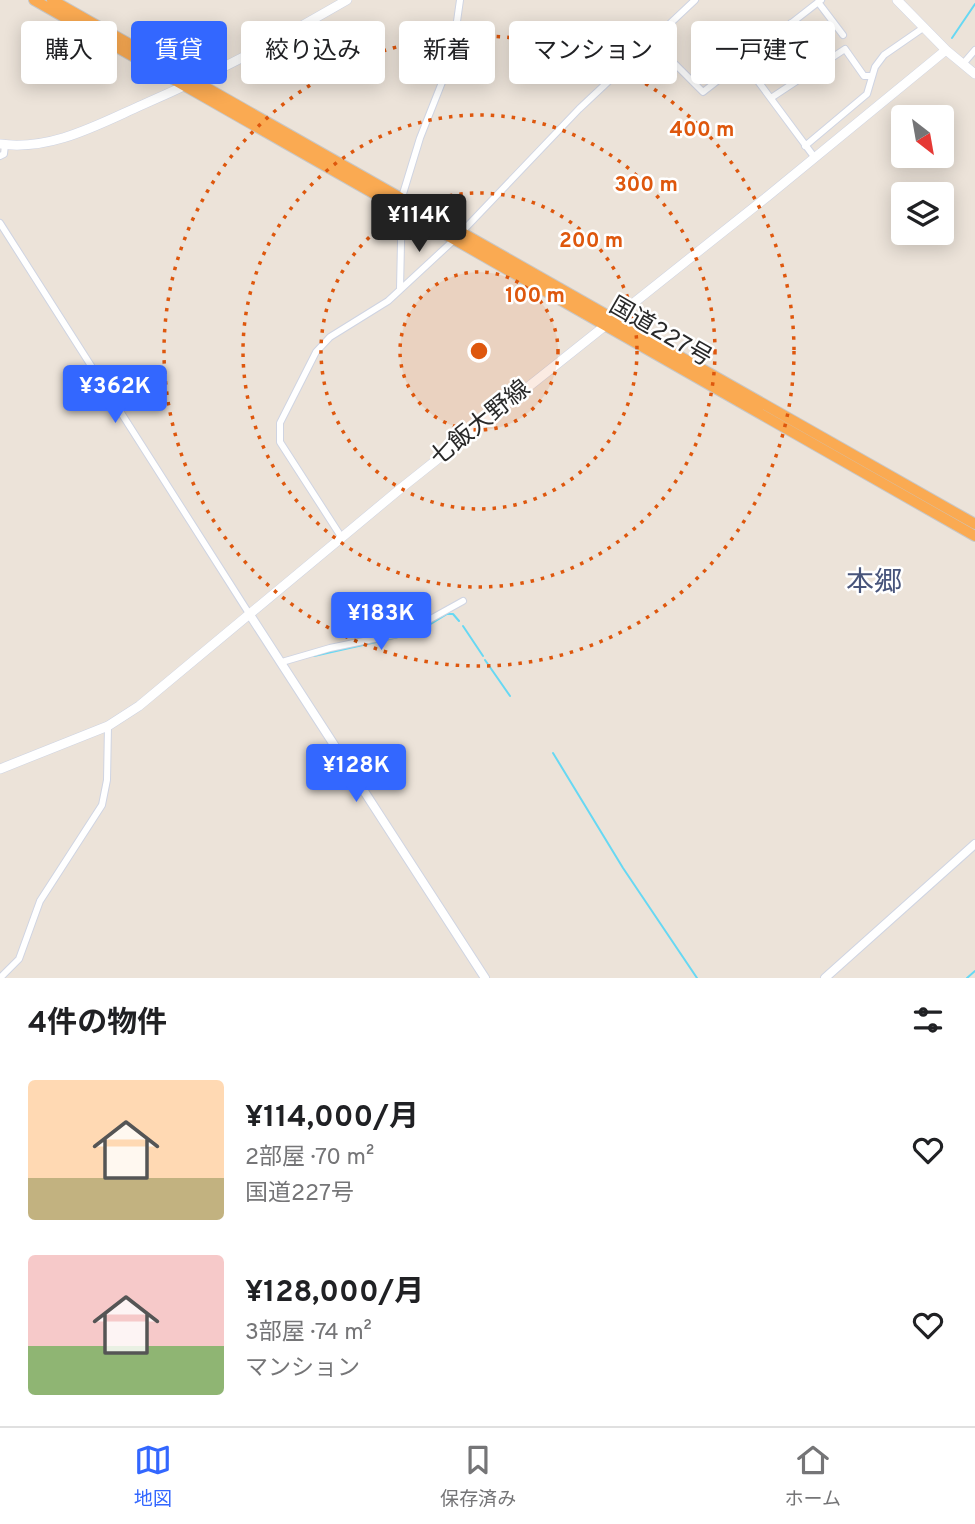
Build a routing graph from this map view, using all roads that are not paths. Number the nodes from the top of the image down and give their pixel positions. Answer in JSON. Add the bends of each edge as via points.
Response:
{"nodes":[{"id":1,"x":34,"y":0,"type":"edge"},
{"id":2,"x":52,"y":0,"type":"edge"},
{"id":3,"x":347,"y":0,"type":"edge"},
{"id":4,"x":460,"y":0,"type":"edge"},
{"id":5,"x":695,"y":0,"type":"edge"},
{"id":6,"x":897,"y":0,"type":"edge"},
{"id":7,"x":820,"y":1,"type":"edge"},
{"id":8,"x":672,"y":21,"type":"edge"},
{"id":9,"x":794,"y":21,"type":"edge"},
{"id":10,"x":923,"y":28,"type":"junction"},
{"id":11,"x":843,"y":35,"type":"dead end"},
{"id":12,"x":131,"y":48,"type":"edge"},
{"id":13,"x":946,"y":50,"type":"junction"},
{"id":14,"x":975,"y":50,"type":"edge"},
{"id":15,"x":131,"y":52,"type":"edge"},
{"id":16,"x":835,"y":55,"type":"edge"},
{"id":17,"x":963,"y":64,"type":"junction"},
{"id":18,"x":227,"y":65,"type":"edge"},
{"id":19,"x":677,"y":66,"type":"edge"},
{"id":20,"x":975,"y":74,"type":"edge"},
{"id":21,"x":872,"y":76,"type":"junction"},
{"id":22,"x":691,"y":80,"type":"edge"},
{"id":23,"x":191,"y":84,"type":"joint"},
{"id":24,"x":606,"y":84,"type":"edge"},
{"id":25,"x":695,"y":84,"type":"edge"},
{"id":26,"x":713,"y":84,"type":"edge"},
{"id":27,"x":762,"y":84,"type":"edge"},
{"id":28,"x":792,"y":84,"type":"edge"},
{"id":29,"x":771,"y":98,"type":"junction"},
{"id":30,"x":3,"y":144,"type":"edge"},
{"id":31,"x":805,"y":146,"type":"junction"},
{"id":32,"x":0,"y":156,"type":"edge"},
{"id":33,"x":815,"y":158,"type":"junction"},
{"id":34,"x":401,"y":202,"type":"junction"},
{"id":35,"x":0,"y":223,"type":"edge"},
{"id":36,"x":458,"y":235,"type":"junction"},
{"id":37,"x":400,"y":289,"type":"junction"},
{"id":38,"x":609,"y":322,"type":"junction"},
{"id":39,"x":971,"y":518,"type":"edge"},
{"id":40,"x":954,"y":524,"type":"junction"},
{"id":41,"x":975,"y":536,"type":"edge"},
{"id":42,"x":342,"y":538,"type":"junction"},
{"id":43,"x":463,"y":601,"type":"dead end"},
{"id":44,"x":250,"y":615,"type":"junction"},
{"id":45,"x":282,"y":662,"type":"junction"},
{"id":46,"x":108,"y":726,"type":"junction"},
{"id":47,"x":0,"y":769,"type":"edge"},
{"id":48,"x":975,"y":844,"type":"edge"},
{"id":49,"x":0,"y":978,"type":"edge"},
{"id":50,"x":485,"y":978,"type":"edge"},
{"id":51,"x":825,"y":978,"type":"edge"}],
"edges":[{"from":1,"to":15,"type":"highway","name":"国道227号"},
{"from":2,"to":12,"type":"highway","name":"国道227号"},
{"from":3,"to":18,"type":"main road"},
{"from":4,"to":34,"type":"street","via":[[452,57]]},
{"from":5,"to":8,"type":"street"},
{"from":6,"to":10,"type":"main road"},
{"from":7,"to":9,"type":"street"},
{"from":7,"to":11,"type":"street"},
{"from":10,"to":13,"type":"main road"},
{"from":10,"to":21,"type":"street","via":[[884,55]]},
{"from":13,"to":17,"type":"main road"},
{"from":13,"to":33,"type":"main road","name":"七飯大野線"},
{"from":14,"to":17,"type":"street"},
{"from":16,"to":21,"type":"street","via":[[845,49],[864,76]]},
{"from":17,"to":20,"type":"main road"},
{"from":19,"to":22,"type":"street"},
{"from":21,"to":31,"type":"street","via":[[867,94]]},
{"from":23,"to":30,"type":"main road","via":[[62,139],[34,145]]},
{"from":23,"to":34,"type":"highway","name":"国道227号"},
{"from":24,"to":36,"type":"street"},
{"from":25,"to":26,"type":"street","via":[[703,92]]},
{"from":27,"to":29,"type":"street"},
{"from":28,"to":29,"type":"street"},
{"from":29,"to":31,"type":"street"},
{"from":30,"to":32,"type":"street"},
{"from":31,"to":33,"type":"street"},
{"from":33,"to":38,"type":"main road","name":"七飯大野線"},
{"from":34,"to":36,"type":"highway","name":"国道227号"},
{"from":34,"to":37,"type":"street"},
{"from":35,"to":44,"type":"street"},
{"from":36,"to":37,"type":"street"},
{"from":36,"to":38,"type":"highway","name":"国道227号"},
{"from":37,"to":42,"type":"street","via":[[324,342],[280,426],[280,442]]},
{"from":38,"to":39,"type":"highway","name":"国道227号"},
{"from":38,"to":40,"type":"highway","name":"国道227号"},
{"from":38,"to":42,"type":"main road","name":"七飯大野線"},
{"from":39,"to":40,"type":"street"},
{"from":40,"to":41,"type":"highway","name":"国道227号"},
{"from":42,"to":44,"type":"main road","name":"七飯大野線"},
{"from":43,"to":45,"type":"street","via":[[407,632]]},
{"from":44,"to":45,"type":"street"},
{"from":44,"to":46,"type":"main road","name":"七飯大野線"},
{"from":45,"to":50,"type":"street"},
{"from":46,"to":47,"type":"main road","name":"七飯大野線"},
{"from":46,"to":49,"type":"street","via":[[102,805],[40,901],[24,950]]},
{"from":48,"to":51,"type":"street"}]}
